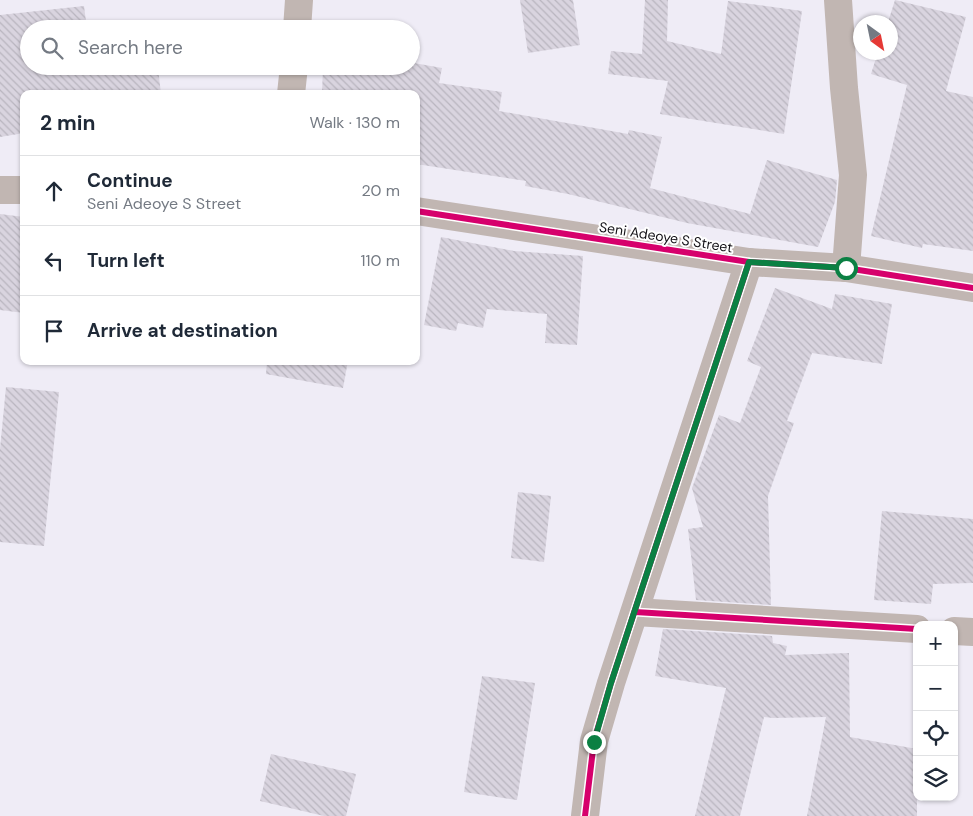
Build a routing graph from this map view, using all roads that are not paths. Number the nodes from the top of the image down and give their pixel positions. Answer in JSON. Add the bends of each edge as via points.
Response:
{"nodes":[{"id":1,"x":299,"y":0,"type":"edge"},
{"id":2,"x":838,"y":0,"type":"edge"},
{"id":3,"x":298,"y":20,"type":"edge"},
{"id":4,"x":293,"y":75,"type":"edge"},
{"id":5,"x":291,"y":90,"type":"edge"},
{"id":6,"x":0,"y":190,"type":"edge"},
{"id":7,"x":20,"y":190,"type":"edge"},
{"id":8,"x":420,"y":212,"type":"edge"},
{"id":9,"x":749,"y":262,"type":"junction"},
{"id":10,"x":846,"y":268,"type":"junction"},
{"id":11,"x":973,"y":288,"type":"edge"},
{"id":12,"x":635,"y":612,"type":"junction"},
{"id":13,"x":913,"y":628,"type":"edge"},
{"id":14,"x":958,"y":631,"type":"edge"},
{"id":15,"x":973,"y":632,"type":"edge"},
{"id":16,"x":585,"y":816,"type":"edge"}],
"edges":[{"from":1,"to":3,"type":"street"},
{"from":2,"to":10,"type":"street","via":[[853,175]]},
{"from":4,"to":5,"type":"street"},
{"from":6,"to":7,"type":"street"},
{"from":8,"to":9,"type":"street","name":"Seni Adeoye S Street"},
{"from":9,"to":10,"type":"street","name":"Seni Adeoye S Street"},
{"from":9,"to":12,"type":"street"},
{"from":10,"to":11,"type":"street","name":"Seni Adeoye S Street"},
{"from":12,"to":13,"type":"street"},
{"from":12,"to":16,"type":"street","via":[[594,742]]},
{"from":14,"to":15,"type":"street"}]}
